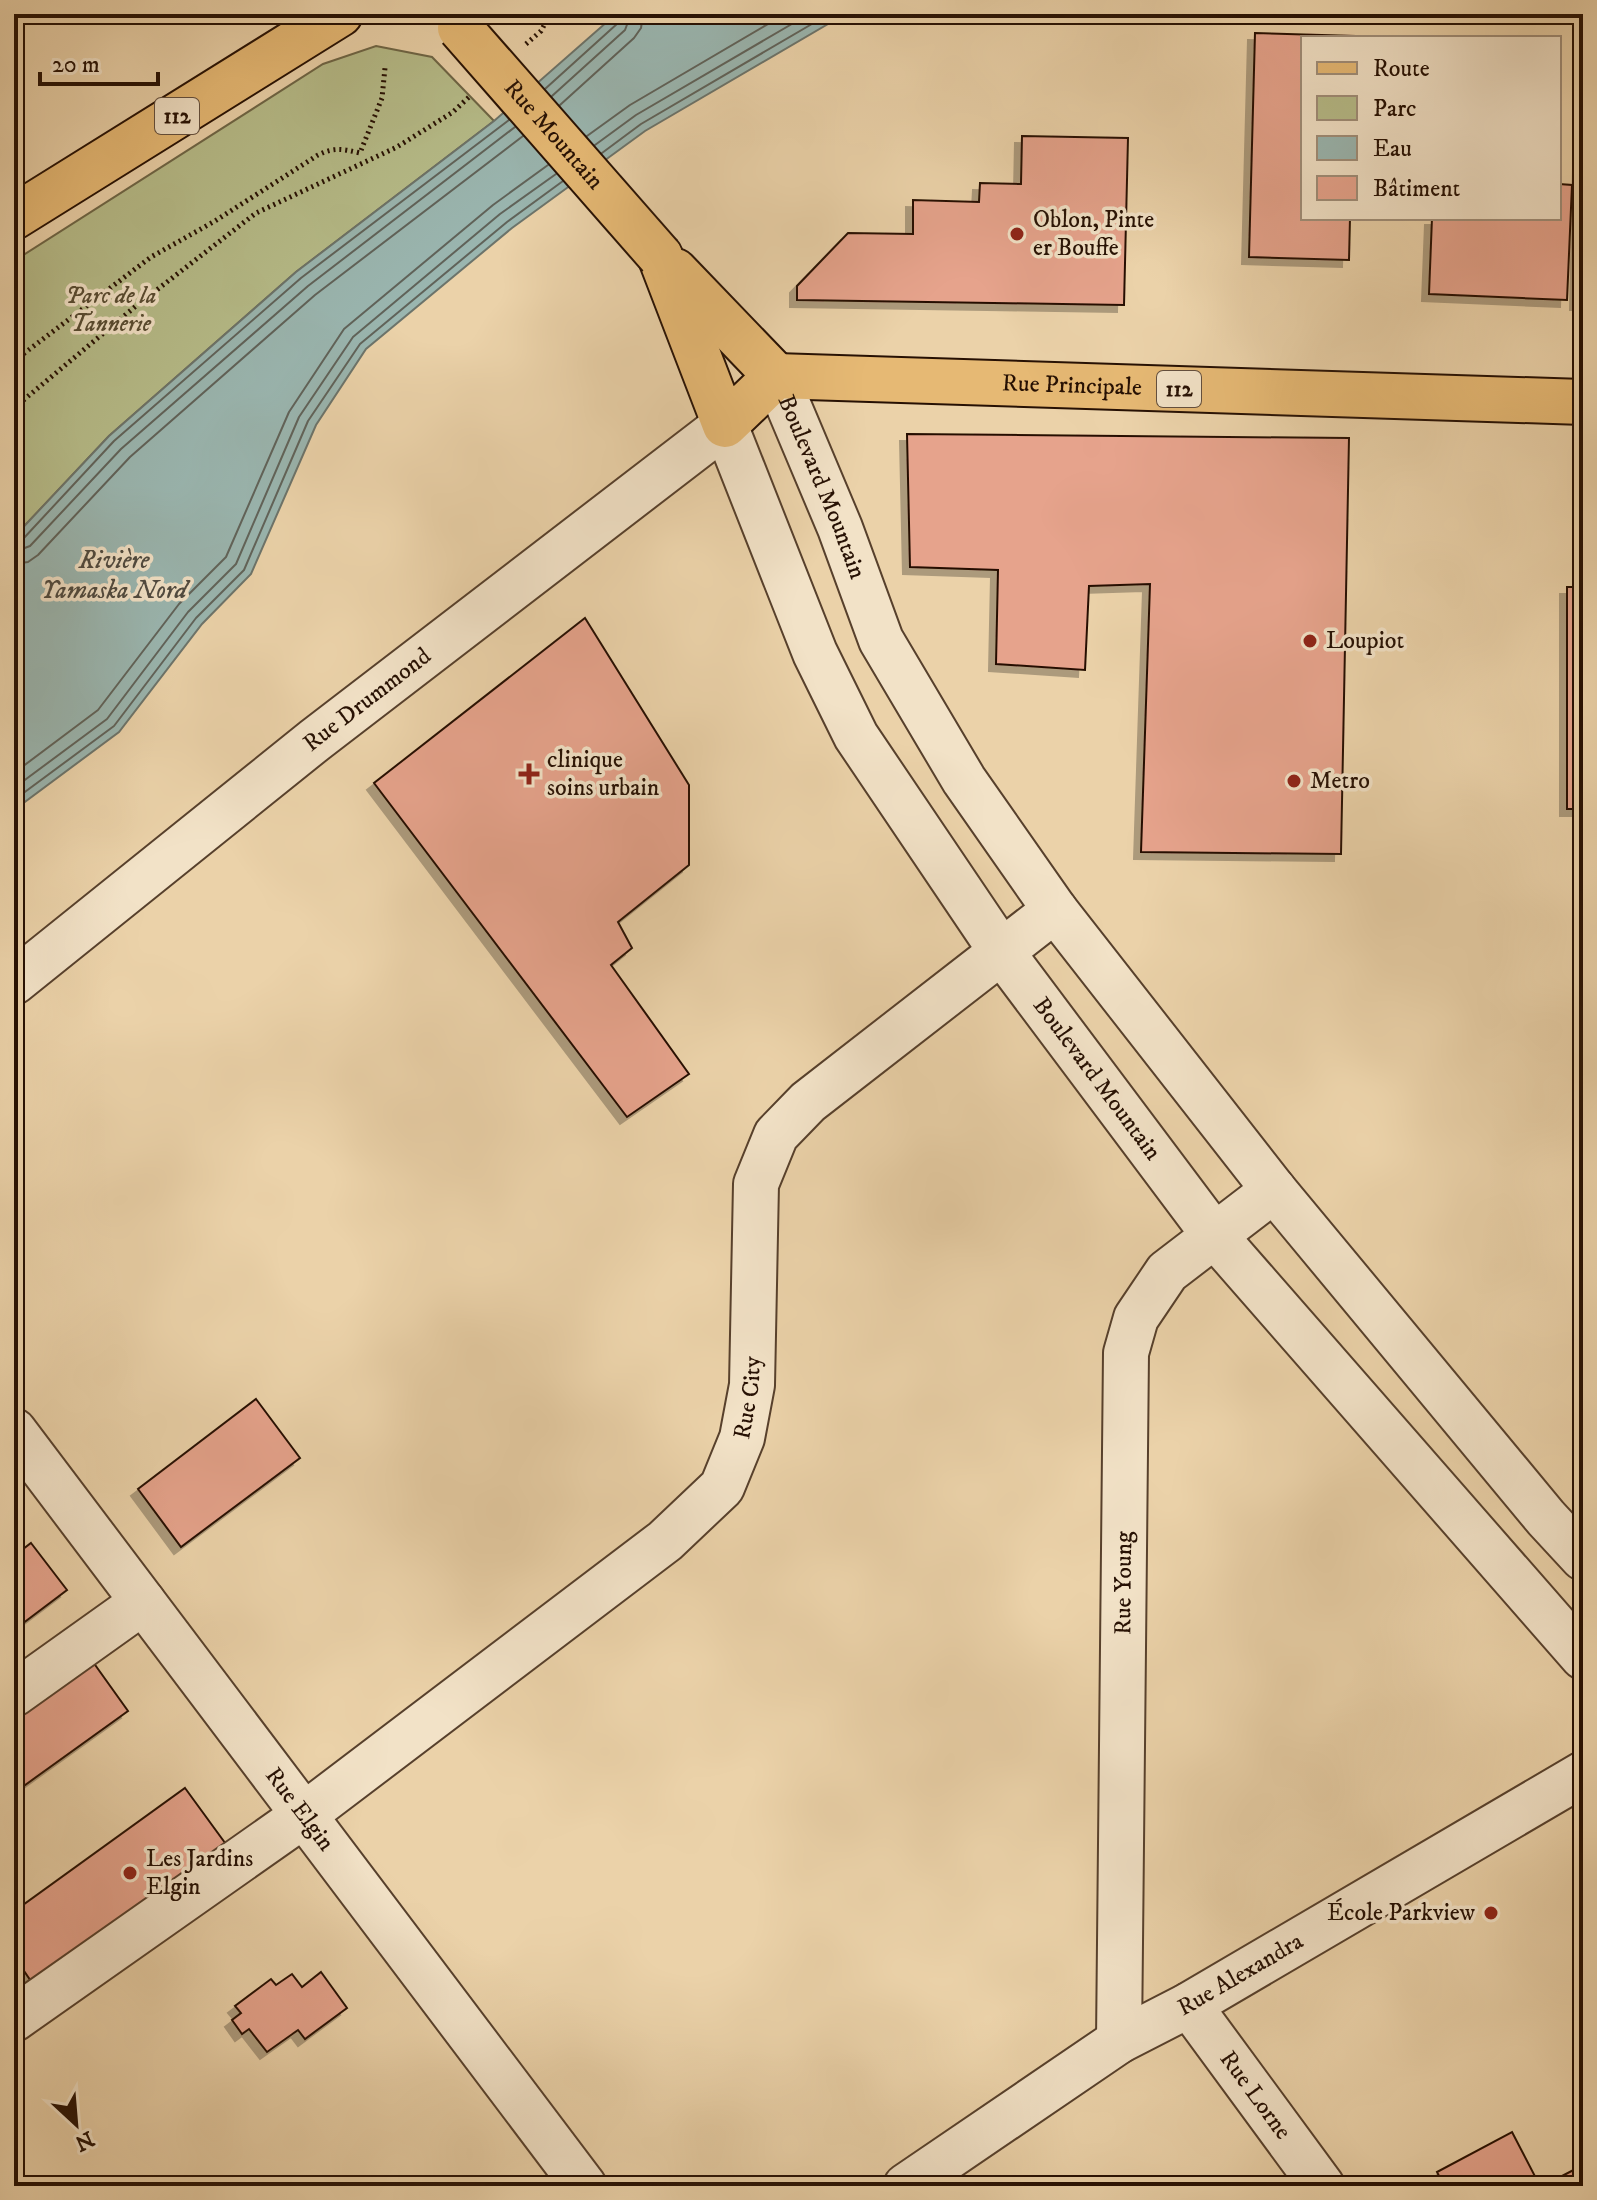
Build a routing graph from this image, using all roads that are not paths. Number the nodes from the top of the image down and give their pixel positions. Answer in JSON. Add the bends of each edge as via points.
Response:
{"nodes":[{"id":1,"x":340,"y":14,"type":"edge"},
{"id":2,"x":454,"y":21,"type":"edge"},
{"id":3,"x":14,"y":217,"type":"edge"},
{"id":4,"x":660,"y":256,"type":"junction"},
{"id":5,"x":776,"y":376,"type":"junction"},
{"id":6,"x":1583,"y":402,"type":"edge"},
{"id":7,"x":725,"y":425,"type":"junction"},
{"id":8,"x":1055,"y":910,"type":"junction"},
{"id":9,"x":1001,"y":951,"type":"junction"},
{"id":10,"x":14,"y":982,"type":"edge"},
{"id":11,"x":1274,"y":1190,"type":"junction"},
{"id":12,"x":1214,"y":1235,"type":"junction"},
{"id":13,"x":14,"y":1431,"type":"edge"},
{"id":14,"x":1583,"y":1558,"type":"edge"},
{"id":15,"x":143,"y":1602,"type":"junction"},
{"id":16,"x":1583,"y":1657,"type":"edge"},
{"id":17,"x":14,"y":1694,"type":"edge"},
{"id":18,"x":1583,"y":1774,"type":"edge"},
{"id":19,"x":304,"y":1815,"type":"junction"},
{"id":20,"x":1189,"y":2005,"type":"junction"},
{"id":21,"x":14,"y":2019,"type":"edge"},
{"id":22,"x":1119,"y":2041,"type":"junction"},
{"id":23,"x":584,"y":2186,"type":"edge"},
{"id":24,"x":906,"y":2186,"type":"edge"},
{"id":25,"x":1322,"y":2186,"type":"edge"}],
"edges":[{"from":1,"to":3,"type":"main road","number":"112"},
{"from":2,"to":4,"type":"main road","name":"Rue Mountain","bridge":true},
{"from":4,"to":5,"type":"main road","name":"Rue Mountain"},
{"from":4,"to":7,"type":"main road","name":"Rue Mountain"},
{"from":5,"to":6,"type":"main road","name":"Rue Principale","number":"112"},
{"from":5,"to":7,"type":"main road"},
{"from":5,"to":8,"type":"street","name":"Boulevard Mountain","via":[[881,640],[964,780]]},
{"from":7,"to":9,"type":"street","name":"Boulevard Mountain","via":[[815,653],[856,736]]},
{"from":7,"to":10,"type":"street","name":"Rue Drummond","via":[[315,740]]},
{"from":8,"to":9,"type":"street","name":"Rue City"},
{"from":8,"to":11,"type":"street","name":"Boulevard Mountain"},
{"from":9,"to":12,"type":"street","name":"Boulevard Mountain"},
{"from":9,"to":19,"type":"street","name":"Rue City","via":[[808,1102],[776,1135],[756,1184],[752,1385],[742,1438],[722,1487],[665,1541]]},
{"from":11,"to":12,"type":"street","name":"Rue Young"},
{"from":11,"to":14,"type":"street","name":"Boulevard Mountain"},
{"from":12,"to":16,"type":"street","name":"Boulevard Mountain"},
{"from":12,"to":22,"type":"street","name":"Rue Young","via":[[1167,1272],[1136,1318],[1126,1353]]},
{"from":13,"to":15,"type":"street","name":"Rue Elgin"},
{"from":15,"to":17,"type":"street"},
{"from":15,"to":19,"type":"street","name":"Rue Elgin"},
{"from":18,"to":20,"type":"street","name":"Rue Alexandra"},
{"from":19,"to":21,"type":"street","name":"Rue City"},
{"from":19,"to":23,"type":"street","name":"Rue Elgin"},
{"from":20,"to":22,"type":"street","name":"Rue Alexandra"},
{"from":20,"to":25,"type":"street","name":"Rue Lorne"},
{"from":22,"to":24,"type":"street","name":"Rue Alexandra"}]}
